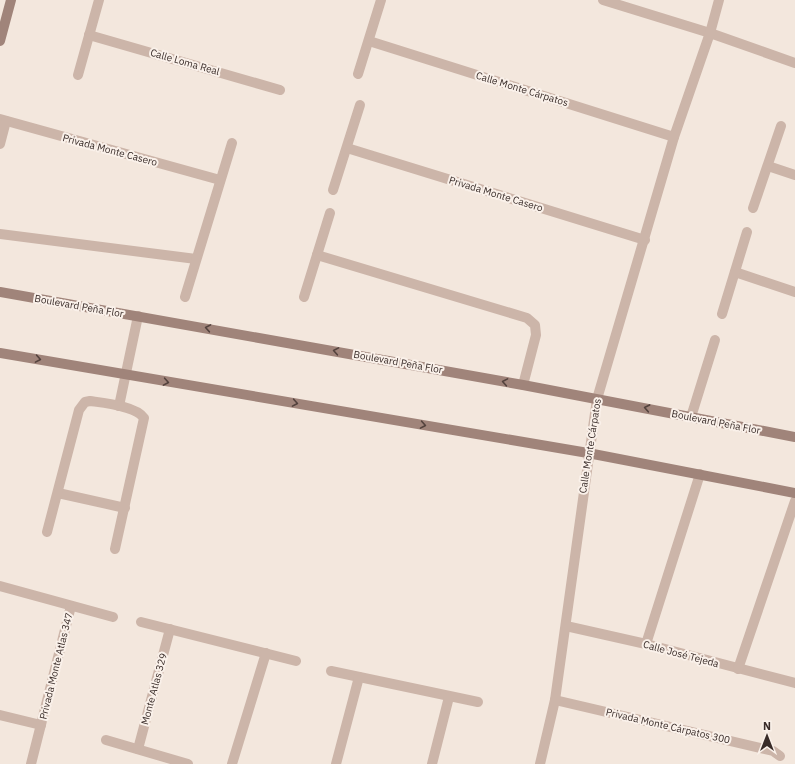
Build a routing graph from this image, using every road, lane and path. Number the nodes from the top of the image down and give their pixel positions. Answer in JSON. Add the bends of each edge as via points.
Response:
{"nodes":[{"id":1,"x":11,"y":0,"type":"edge"},
{"id":2,"x":99,"y":0,"type":"edge"},
{"id":3,"x":381,"y":0,"type":"edge"},
{"id":4,"x":603,"y":0,"type":"edge"},
{"id":5,"x":719,"y":0,"type":"edge"},
{"id":6,"x":710,"y":33,"type":"junction"},
{"id":7,"x":89,"y":35,"type":"junction"},
{"id":8,"x":0,"y":41,"type":"edge"},
{"id":9,"x":369,"y":41,"type":"junction"},
{"id":10,"x":795,"y":63,"type":"edge"},
{"id":11,"x":358,"y":74,"type":"dead end"},
{"id":12,"x":78,"y":75,"type":"dead end"},
{"id":13,"x":280,"y":90,"type":"dead end"},
{"id":14,"x":360,"y":105,"type":"dead end"},
{"id":15,"x":3,"y":120,"type":"edge"},
{"id":16,"x":782,"y":126,"type":"dead end"},
{"id":17,"x":674,"y":137,"type":"junction"},
{"id":18,"x":232,"y":143,"type":"dead end"},
{"id":19,"x":0,"y":144,"type":"edge"},
{"id":20,"x":347,"y":148,"type":"junction"},
{"id":21,"x":768,"y":166,"type":"junction"},
{"id":22,"x":795,"y":175,"type":"edge"},
{"id":23,"x":220,"y":180,"type":"junction"},
{"id":24,"x":333,"y":190,"type":"dead end"},
{"id":25,"x":753,"y":208,"type":"dead end"},
{"id":26,"x":330,"y":213,"type":"dead end"},
{"id":27,"x":747,"y":232,"type":"dead end"},
{"id":28,"x":0,"y":234,"type":"edge"},
{"id":29,"x":645,"y":240,"type":"junction"},
{"id":30,"x":317,"y":255,"type":"junction"},
{"id":31,"x":196,"y":259,"type":"junction"},
{"id":32,"x":734,"y":272,"type":"junction"},
{"id":33,"x":0,"y":292,"type":"edge"},
{"id":34,"x":795,"y":292,"type":"edge"},
{"id":35,"x":185,"y":297,"type":"dead end"},
{"id":36,"x":304,"y":297,"type":"dead end"},
{"id":37,"x":722,"y":314,"type":"dead end"},
{"id":38,"x":138,"y":316,"type":"junction"},
{"id":39,"x":715,"y":340,"type":"dead end"},
{"id":40,"x":0,"y":353,"type":"edge"},
{"id":41,"x":126,"y":375,"type":"junction"},
{"id":42,"x":524,"y":385,"type":"junction"},
{"id":43,"x":596,"y":399,"type":"junction"},
{"id":44,"x":120,"y":406,"type":"junction"},
{"id":45,"x":691,"y":417,"type":"junction"},
{"id":46,"x":795,"y":437,"type":"edge"},
{"id":47,"x":588,"y":453,"type":"junction"},
{"id":48,"x":700,"y":474,"type":"junction"},
{"id":49,"x":58,"y":493,"type":"junction"},
{"id":50,"x":795,"y":493,"type":"edge"},
{"id":51,"x":795,"y":501,"type":"edge"},
{"id":52,"x":125,"y":508,"type":"junction"},
{"id":53,"x":47,"y":532,"type":"dead end"},
{"id":54,"x":115,"y":549,"type":"dead end"},
{"id":55,"x":0,"y":586,"type":"edge"},
{"id":56,"x":71,"y":606,"type":"junction"},
{"id":57,"x":113,"y":617,"type":"dead end"},
{"id":58,"x":141,"y":622,"type":"dead end"},
{"id":59,"x":566,"y":626,"type":"junction"},
{"id":60,"x":170,"y":629,"type":"junction"},
{"id":61,"x":646,"y":644,"type":"junction"},
{"id":62,"x":266,"y":653,"type":"junction"},
{"id":63,"x":296,"y":661,"type":"dead end"},
{"id":64,"x":738,"y":669,"type":"junction"},
{"id":65,"x":330,"y":671,"type":"dead end"},
{"id":66,"x":359,"y":677,"type":"junction"},
{"id":67,"x":795,"y":683,"type":"edge"},
{"id":68,"x":449,"y":697,"type":"junction"},
{"id":69,"x":555,"y":700,"type":"junction"},
{"id":70,"x":478,"y":702,"type":"dead end"},
{"id":71,"x":0,"y":715,"type":"edge"},
{"id":72,"x":40,"y":725,"type":"junction"},
{"id":73,"x":106,"y":740,"type":"dead end"},
{"id":74,"x":138,"y":749,"type":"junction"},
{"id":75,"x":780,"y":756,"type":"dead end"},
{"id":76,"x":31,"y":764,"type":"edge"},
{"id":77,"x":188,"y":764,"type":"edge"},
{"id":78,"x":232,"y":764,"type":"edge"},
{"id":79,"x":336,"y":764,"type":"edge"},
{"id":80,"x":432,"y":764,"type":"edge"},
{"id":81,"x":540,"y":764,"type":"edge"}],
"edges":[{"from":1,"to":8,"type":"main road"},
{"from":2,"to":7,"type":"street"},
{"from":3,"to":9,"type":"street"},
{"from":4,"to":6,"type":"street"},
{"from":5,"to":6,"type":"street","name":"Calle Monte Cárpatos"},
{"from":6,"to":10,"type":"street"},
{"from":6,"to":17,"type":"street","name":"Calle Monte Cárpatos"},
{"from":7,"to":12,"type":"street"},
{"from":7,"to":13,"type":"street","name":"Calle Loma Real"},
{"from":9,"to":11,"type":"street"},
{"from":9,"to":17,"type":"street","name":"Calle Monte Cárpatos"},
{"from":14,"to":20,"type":"street"},
{"from":15,"to":19,"type":"street"},
{"from":15,"to":23,"type":"street","name":"Privada Monte Casero"},
{"from":16,"to":21,"type":"street"},
{"from":17,"to":29,"type":"street","name":"Calle Monte Cárpatos"},
{"from":18,"to":23,"type":"street"},
{"from":20,"to":24,"type":"street"},
{"from":20,"to":29,"type":"street","name":"Privada Monte Casero"},
{"from":21,"to":22,"type":"street"},
{"from":21,"to":25,"type":"street"},
{"from":23,"to":31,"type":"street"},
{"from":26,"to":30,"type":"street"},
{"from":27,"to":32,"type":"street"},
{"from":28,"to":31,"type":"street"},
{"from":29,"to":43,"type":"street","name":"Calle Monte Cárpatos"},
{"from":30,"to":36,"type":"street"},
{"from":30,"to":42,"type":"street","via":[[527,318],[535,325],[536,334]]},
{"from":31,"to":35,"type":"street"},
{"from":32,"to":34,"type":"street"},
{"from":32,"to":37,"type":"street"},
{"from":33,"to":38,"type":"main road","name":"Boulevard Peña Flor"},
{"from":38,"to":41,"type":"street"},
{"from":42,"to":38,"type":"main road","name":"Boulevard Peña Flor","one_way":true},
{"from":39,"to":45,"type":"street"},
{"from":40,"to":41,"type":"main road","one_way":true},
{"from":41,"to":44,"type":"street"},
{"from":41,"to":47,"type":"main road","one_way":true},
{"from":42,"to":43,"type":"main road","name":"Boulevard Peña Flor"},
{"from":45,"to":43,"type":"main road","name":"Boulevard Peña Flor","one_way":true},
{"from":43,"to":47,"type":"street","name":"Calle Monte Cárpatos"},
{"from":44,"to":49,"type":"street","via":[[85,402],[80,410]]},
{"from":44,"to":52,"type":"street","via":[[141,413],[144,418]]},
{"from":45,"to":46,"type":"main road","name":"Boulevard Peña Flor"},
{"from":47,"to":48,"type":"main road"},
{"from":47,"to":59,"type":"street","name":"Calle Monte Cárpatos"},
{"from":48,"to":50,"type":"main road"},
{"from":48,"to":61,"type":"street"},
{"from":49,"to":52,"type":"street"},
{"from":49,"to":53,"type":"street"},
{"from":51,"to":64,"type":"street"},
{"from":52,"to":54,"type":"street"},
{"from":55,"to":56,"type":"street","name":"Privada Monte Atlas 347"},
{"from":56,"to":57,"type":"street","name":"Privada Monte Atlas 347"},
{"from":56,"to":72,"type":"street","name":"Privada Monte Atlas 347"},
{"from":58,"to":60,"type":"street"},
{"from":59,"to":61,"type":"street","name":"Calle José Tejeda"},
{"from":59,"to":69,"type":"street","name":"Calle Monte Cárpatos"},
{"from":60,"to":62,"type":"street"},
{"from":60,"to":74,"type":"street","name":"Monte Atlas 329"},
{"from":61,"to":64,"type":"street","name":"Calle José Tejeda"},
{"from":62,"to":63,"type":"street"},
{"from":62,"to":78,"type":"street"},
{"from":64,"to":67,"type":"street","name":"Calle José Tejeda"},
{"from":65,"to":66,"type":"street"},
{"from":66,"to":68,"type":"street"},
{"from":66,"to":79,"type":"street"},
{"from":68,"to":70,"type":"street"},
{"from":68,"to":80,"type":"street"},
{"from":69,"to":75,"type":"street","name":"Privada Monte Cárpatos 300","via":[[773,751]]},
{"from":69,"to":81,"type":"street","name":"Calle Monte Cárpatos"},
{"from":71,"to":72,"type":"street","name":"Privada Monte Atlas 347"},
{"from":72,"to":76,"type":"street","name":"Privada Monte Atlas 347"},
{"from":73,"to":74,"type":"street"},
{"from":74,"to":77,"type":"street"}]}
